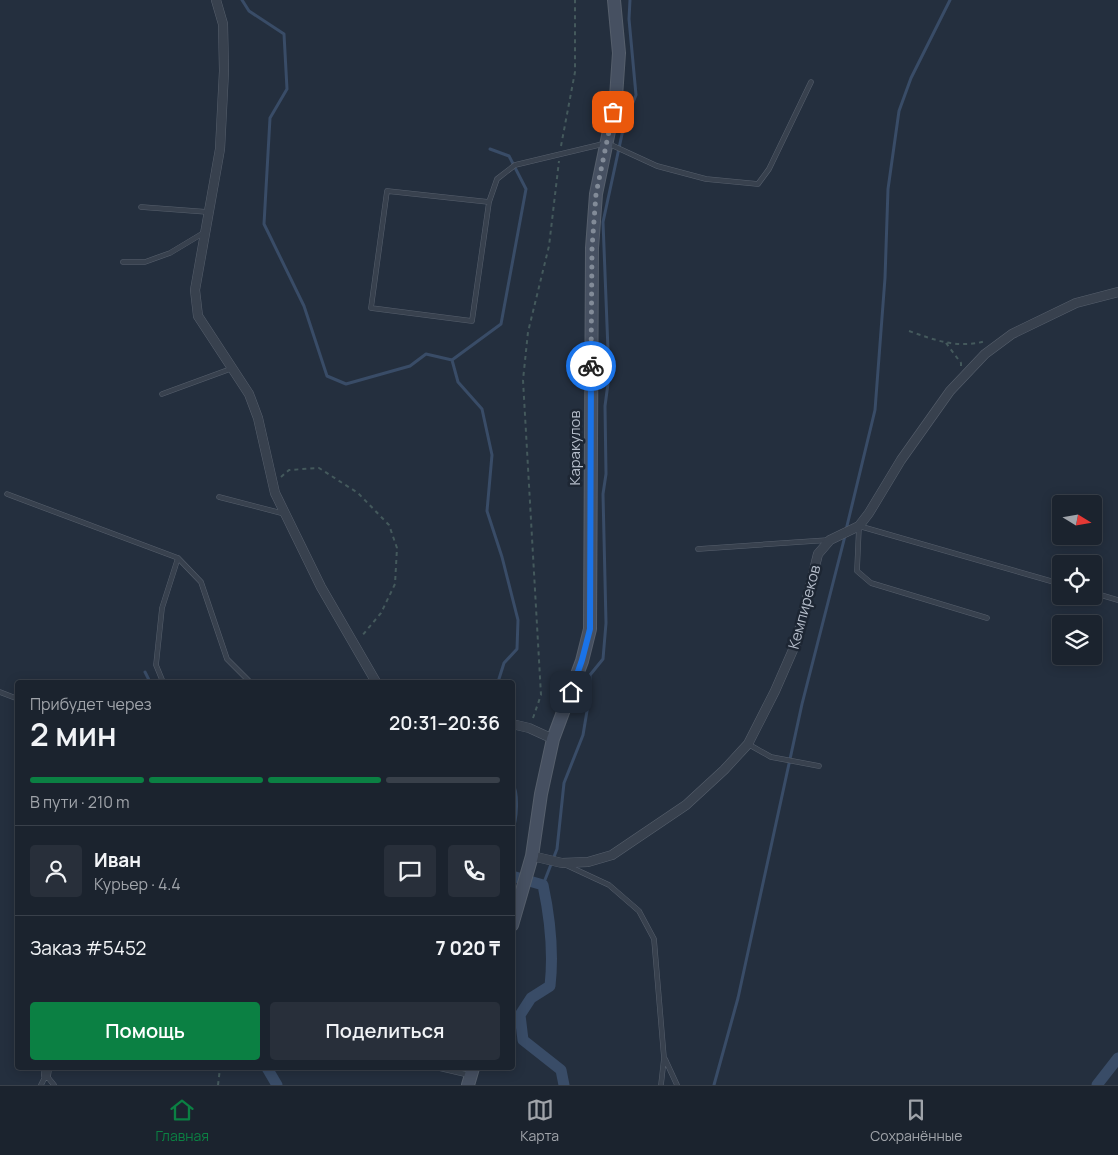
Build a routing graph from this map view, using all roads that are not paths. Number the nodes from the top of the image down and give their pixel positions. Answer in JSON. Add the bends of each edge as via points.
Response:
{"nodes":[{"id":1,"x":216,"y":0,"type":"edge"},
{"id":2,"x":614,"y":0,"type":"edge"},
{"id":3,"x":811,"y":82,"type":"dead end"},
{"id":4,"x":607,"y":143,"type":"junction"},
{"id":5,"x":489,"y":202,"type":"junction"},
{"id":6,"x":141,"y":207,"type":"dead end"},
{"id":7,"x":210,"y":212,"type":"junction"},
{"id":8,"x":207,"y":232,"type":"junction"},
{"id":9,"x":123,"y":262,"type":"dead end"},
{"id":10,"x":1118,"y":292,"type":"edge"},
{"id":11,"x":232,"y":368,"type":"junction"},
{"id":12,"x":162,"y":394,"type":"dead end"},
{"id":13,"x":7,"y":494,"type":"dead end"},
{"id":14,"x":219,"y":497,"type":"dead end"},
{"id":15,"x":286,"y":514,"type":"junction"},
{"id":16,"x":856,"y":528,"type":"junction"},
{"id":17,"x":833,"y":538,"type":"junction"},
{"id":18,"x":698,"y":549,"type":"dead end"},
{"id":19,"x":178,"y":558,"type":"junction"},
{"id":20,"x":1052,"y":582,"type":"edge"},
{"id":21,"x":1102,"y":595,"type":"edge"},
{"id":22,"x":1118,"y":600,"type":"edge"},
{"id":23,"x":987,"y":618,"type":"dead end"},
{"id":24,"x":162,"y":680,"type":"edge"},
{"id":25,"x":248,"y":680,"type":"edge"},
{"id":26,"x":375,"y":680,"type":"edge"},
{"id":27,"x":0,"y":692,"type":"edge"},
{"id":28,"x":15,"y":698,"type":"edge"},
{"id":29,"x":515,"y":725,"type":"edge"},
{"id":30,"x":553,"y":739,"type":"junction"},
{"id":31,"x":748,"y":744,"type":"junction"},
{"id":32,"x":819,"y":766,"type":"dead end"},
{"id":33,"x":532,"y":856,"type":"junction"},
{"id":34,"x":562,"y":863,"type":"junction"},
{"id":35,"x":515,"y":914,"type":"edge"},
{"id":36,"x":664,"y":1058,"type":"junction"},
{"id":37,"x":445,"y":1070,"type":"edge"},
{"id":38,"x":47,"y":1071,"type":"edge"},
{"id":39,"x":471,"y":1078,"type":"edge"},
{"id":40,"x":41,"y":1085,"type":"edge"},
{"id":41,"x":54,"y":1085,"type":"edge"},
{"id":42,"x":661,"y":1085,"type":"edge"},
{"id":43,"x":677,"y":1085,"type":"edge"}],
"edges":[{"from":1,"to":7,"type":"street","via":[[223,24],[224,71],[220,150]]},
{"from":2,"to":4,"type":"main road","name":"Каракулов","via":[[619,53],[616,97]]},
{"from":3,"to":4,"type":"lane","via":[[769,169],[758,184],[681,173],[657,166]]},
{"from":4,"to":5,"type":"lane","via":[[515,165],[498,180]]},
{"from":4,"to":30,"type":"main road","name":"Каракулов","via":[[596,194],[592,248],[590,629]]},
{"from":5,"to":5,"type":"lane","via":[[472,321],[371,308],[387,191]]},
{"from":6,"to":7,"type":"lane"},
{"from":7,"to":8,"type":"street"},
{"from":8,"to":9,"type":"lane","via":[[170,254],[145,262]]},
{"from":8,"to":11,"type":"street","via":[[195,290],[198,316]]},
{"from":10,"to":16,"type":"street","via":[[1076,303],[1012,334],[985,354],[950,391]]},
{"from":11,"to":12,"type":"lane"},
{"from":11,"to":15,"type":"street","via":[[249,394],[258,418],[273,483]]},
{"from":13,"to":19,"type":"lane"},
{"from":14,"to":15,"type":"lane"},
{"from":15,"to":26,"type":"street","via":[[321,587]]},
{"from":16,"to":17,"type":"street"},
{"from":16,"to":20,"type":"lane"},
{"from":16,"to":23,"type":"lane","via":[[857,571],[871,583]]},
{"from":17,"to":18,"type":"lane"},
{"from":17,"to":31,"type":"street","name":"Кемпиреков","via":[[818,554],[796,643]]},
{"from":19,"to":24,"type":"lane","via":[[162,608],[156,665]]},
{"from":19,"to":25,"type":"lane","via":[[202,582],[227,659]]},
{"from":21,"to":22,"type":"lane"},
{"from":27,"to":28,"type":"lane"},
{"from":29,"to":30,"type":"street"},
{"from":30,"to":33,"type":"main road","name":"Каракулов"},
{"from":31,"to":32,"type":"lane","via":[[771,757]]},
{"from":31,"to":34,"type":"street","name":"Кемпиреков","via":[[686,805],[612,855],[588,862]]},
{"from":33,"to":34,"type":"street","name":"Кемпиреков"},
{"from":33,"to":35,"type":"main road","name":"Каракулов"},
{"from":34,"to":36,"type":"lane","via":[[609,884],[639,911],[654,939]]},
{"from":36,"to":42,"type":"lane"},
{"from":36,"to":43,"type":"lane"},
{"from":37,"to":39,"type":"lane"},
{"from":38,"to":40,"type":"lane"},
{"from":38,"to":41,"type":"lane"}]}
